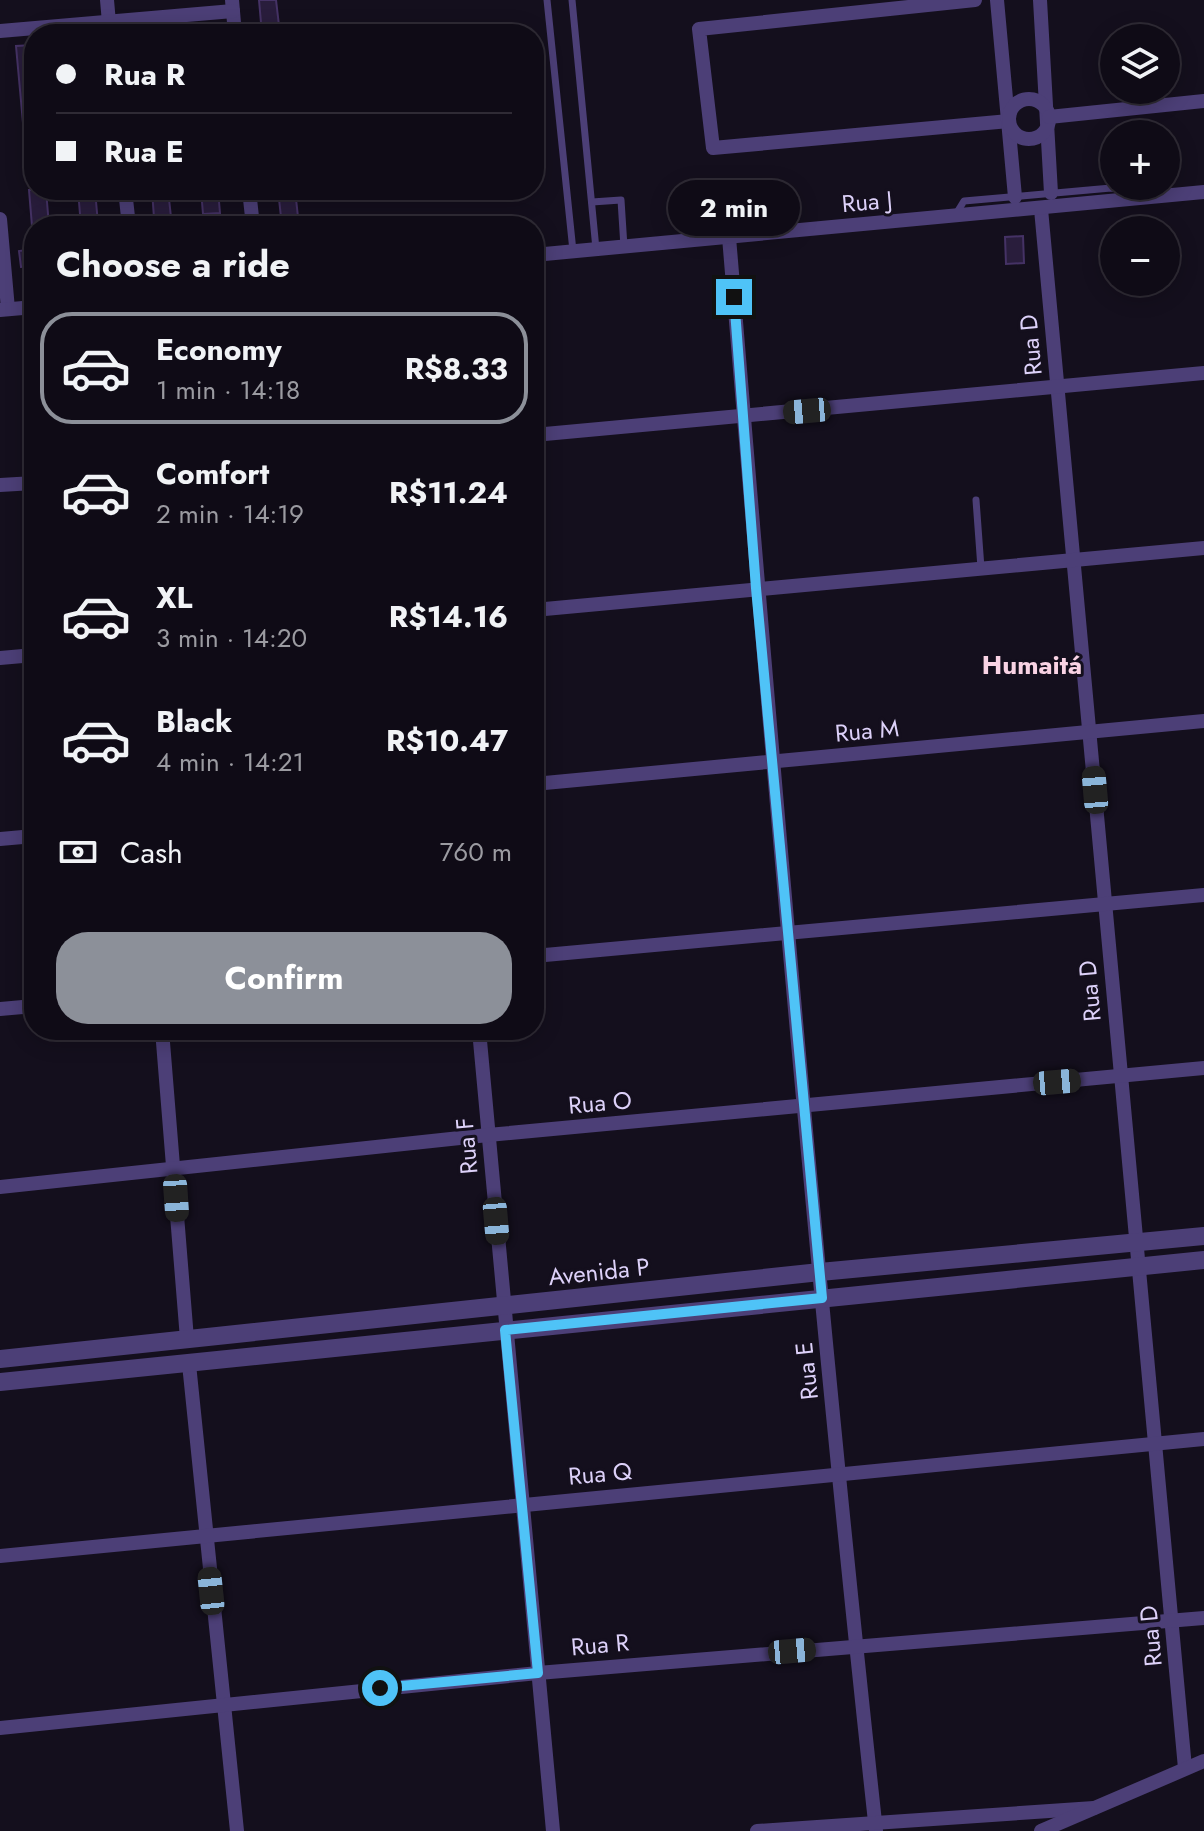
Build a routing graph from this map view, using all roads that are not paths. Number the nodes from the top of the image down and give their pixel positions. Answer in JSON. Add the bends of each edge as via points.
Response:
{"nodes":[{"id":1,"x":107,"y":0,"type":"edge"},
{"id":2,"x":547,"y":0,"type":"edge"},
{"id":3,"x":572,"y":0,"type":"edge"},
{"id":4,"x":975,"y":0,"type":"edge"},
{"id":5,"x":997,"y":0,"type":"edge"},
{"id":6,"x":1040,"y":0,"type":"edge"},
{"id":7,"x":232,"y":6,"type":"edge"},
{"id":8,"x":110,"y":24,"type":"edge"},
{"id":9,"x":132,"y":24,"type":"edge"},
{"id":10,"x":24,"y":30,"type":"edge"},
{"id":11,"x":0,"y":31,"type":"edge"},
{"id":12,"x":1204,"y":101,"type":"edge"},
{"id":13,"x":1049,"y":117,"type":"junction"},
{"id":14,"x":1009,"y":121,"type":"junction"},
{"id":15,"x":1100,"y":189,"type":"edge"},
{"id":16,"x":1204,"y":192,"type":"edge"},
{"id":17,"x":1051,"y":193,"type":"junction"},
{"id":18,"x":1180,"y":194,"type":"edge"},
{"id":19,"x":1015,"y":197,"type":"junction"},
{"id":20,"x":1116,"y":200,"type":"edge"},
{"id":21,"x":592,"y":202,"type":"junction"},
{"id":22,"x":1041,"y":209,"type":"junction"},
{"id":23,"x":956,"y":216,"type":"junction"},
{"id":24,"x":0,"y":219,"type":"edge"},
{"id":25,"x":729,"y":237,"type":"junction"},
{"id":26,"x":624,"y":247,"type":"junction"},
{"id":27,"x":596,"y":249,"type":"junction"},
{"id":28,"x":573,"y":251,"type":"junction"},
{"id":29,"x":544,"y":254,"type":"edge"},
{"id":30,"x":24,"y":308,"type":"edge"},
{"id":31,"x":4,"y":310,"type":"edge"},
{"id":32,"x":1204,"y":373,"type":"edge"},
{"id":33,"x":1057,"y":387,"type":"junction"},
{"id":34,"x":744,"y":417,"type":"junction"},
{"id":35,"x":544,"y":434,"type":"edge"},
{"id":36,"x":24,"y":484,"type":"edge"},
{"id":37,"x":0,"y":485,"type":"edge"},
{"id":38,"x":976,"y":500,"type":"dead end"},
{"id":39,"x":1204,"y":548,"type":"edge"},
{"id":40,"x":1073,"y":560,"type":"junction"},
{"id":41,"x":981,"y":568,"type":"junction"},
{"id":42,"x":756,"y":588,"type":"junction"},
{"id":43,"x":544,"y":609,"type":"edge"},
{"id":44,"x":24,"y":656,"type":"edge"},
{"id":45,"x":0,"y":658,"type":"edge"},
{"id":46,"x":1204,"y":721,"type":"edge"},
{"id":47,"x":1089,"y":733,"type":"junction"},
{"id":48,"x":772,"y":762,"type":"junction"},
{"id":49,"x":544,"y":783,"type":"edge"},
{"id":50,"x":24,"y":837,"type":"edge"},
{"id":51,"x":0,"y":839,"type":"edge"},
{"id":52,"x":1204,"y":895,"type":"edge"},
{"id":53,"x":1105,"y":905,"type":"junction"},
{"id":54,"x":789,"y":933,"type":"junction"},
{"id":55,"x":544,"y":955,"type":"edge"},
{"id":56,"x":24,"y":1007,"type":"edge"},
{"id":57,"x":0,"y":1009,"type":"edge"},
{"id":58,"x":163,"y":1040,"type":"edge"},
{"id":59,"x":480,"y":1040,"type":"edge"},
{"id":60,"x":1204,"y":1068,"type":"edge"},
{"id":61,"x":1120,"y":1076,"type":"junction"},
{"id":62,"x":806,"y":1106,"type":"junction"},
{"id":63,"x":488,"y":1135,"type":"junction"},
{"id":64,"x":174,"y":1170,"type":"junction"},
{"id":65,"x":0,"y":1187,"type":"edge"},
{"id":66,"x":1204,"y":1236,"type":"edge"},
{"id":67,"x":1137,"y":1242,"type":"junction"},
{"id":68,"x":1204,"y":1260,"type":"edge"},
{"id":69,"x":1139,"y":1265,"type":"junction"},
{"id":70,"x":820,"y":1272,"type":"junction"},
{"id":71,"x":822,"y":1298,"type":"junction"},
{"id":72,"x":503,"y":1307,"type":"junction"},
{"id":73,"x":505,"y":1330,"type":"junction"},
{"id":74,"x":187,"y":1339,"type":"junction"},
{"id":75,"x":0,"y":1359,"type":"edge"},
{"id":76,"x":189,"y":1364,"type":"junction"},
{"id":77,"x":0,"y":1382,"type":"edge"},
{"id":78,"x":1204,"y":1439,"type":"edge"},
{"id":79,"x":1155,"y":1443,"type":"junction"},
{"id":80,"x":840,"y":1474,"type":"junction"},
{"id":81,"x":522,"y":1503,"type":"junction"},
{"id":82,"x":205,"y":1535,"type":"junction"},
{"id":83,"x":0,"y":1556,"type":"edge"},
{"id":84,"x":1204,"y":1618,"type":"edge"},
{"id":85,"x":1171,"y":1621,"type":"junction"},
{"id":86,"x":855,"y":1645,"type":"junction"},
{"id":87,"x":538,"y":1673,"type":"junction"},
{"id":88,"x":222,"y":1704,"type":"junction"},
{"id":89,"x":0,"y":1728,"type":"edge"},
{"id":90,"x":1204,"y":1761,"type":"edge"},
{"id":91,"x":1185,"y":1768,"type":"junction"},
{"id":92,"x":1094,"y":1808,"type":"junction"},
{"id":93,"x":876,"y":1826,"type":"edge"},
{"id":94,"x":237,"y":1831,"type":"edge"},
{"id":95,"x":553,"y":1831,"type":"edge"},
{"id":96,"x":757,"y":1831,"type":"edge"},
{"id":97,"x":1041,"y":1831,"type":"edge"}],
"edges":[{"from":1,"to":8,"type":"street"},
{"from":2,"to":28,"type":"lane"},
{"from":3,"to":21,"type":"lane"},
{"from":4,"to":14,"type":"street","via":[[699,29],[713,148]]},
{"from":5,"to":14,"type":"street"},
{"from":6,"to":13,"type":"street"},
{"from":7,"to":9,"type":"street"},
{"from":10,"to":11,"type":"street"},
{"from":12,"to":13,"type":"street"},
{"from":13,"to":14,"type":"street","via":[[1046,129],[1031,139],[1019,136]]},
{"from":13,"to":14,"type":"street","via":[[1043,105],[1031,99],[1012,108]]},
{"from":13,"to":17,"type":"street"},
{"from":14,"to":19,"type":"street"},
{"from":15,"to":17,"type":"lane"},
{"from":16,"to":18,"type":"street","name":"Rua J"},
{"from":17,"to":19,"type":"lane"},
{"from":19,"to":23,"type":"lane","via":[[964,201]]},
{"from":20,"to":22,"type":"street","name":"Rua J"},
{"from":21,"to":26,"type":"lane","via":[[621,200]]},
{"from":21,"to":27,"type":"lane"},
{"from":22,"to":23,"type":"street","name":"Rua J"},
{"from":22,"to":33,"type":"street","name":"Rua D"},
{"from":23,"to":25,"type":"street","name":"Rua J"},
{"from":24,"to":31,"type":"street"},
{"from":25,"to":26,"type":"street","name":"Rua J"},
{"from":25,"to":34,"type":"street","name":"Rua E"},
{"from":26,"to":27,"type":"street","name":"Rua J"},
{"from":27,"to":28,"type":"street","name":"Rua J"},
{"from":28,"to":29,"type":"street","name":"Rua J"},
{"from":30,"to":31,"type":"street"},
{"from":32,"to":33,"type":"street"},
{"from":33,"to":34,"type":"street"},
{"from":33,"to":40,"type":"street","name":"Rua D"},
{"from":34,"to":35,"type":"street"},
{"from":34,"to":42,"type":"street","name":"Rua E"},
{"from":36,"to":37,"type":"street"},
{"from":38,"to":41,"type":"lane"},
{"from":39,"to":40,"type":"street"},
{"from":40,"to":41,"type":"street"},
{"from":40,"to":47,"type":"street","name":"Rua D"},
{"from":41,"to":42,"type":"street"},
{"from":42,"to":43,"type":"street"},
{"from":42,"to":48,"type":"street","name":"Rua E"},
{"from":44,"to":45,"type":"street"},
{"from":46,"to":47,"type":"street","name":"Rua M"},
{"from":47,"to":48,"type":"street","name":"Rua M"},
{"from":47,"to":53,"type":"street","name":"Rua D"},
{"from":48,"to":49,"type":"street","name":"Rua M"},
{"from":48,"to":54,"type":"street","name":"Rua E"},
{"from":50,"to":51,"type":"street"},
{"from":52,"to":53,"type":"street"},
{"from":53,"to":54,"type":"street"},
{"from":53,"to":61,"type":"street","name":"Rua D"},
{"from":54,"to":55,"type":"street"},
{"from":54,"to":62,"type":"street","name":"Rua E"},
{"from":56,"to":57,"type":"street"},
{"from":58,"to":64,"type":"street"},
{"from":59,"to":63,"type":"street","name":"Rua F"},
{"from":60,"to":61,"type":"street","name":"Rua O"},
{"from":61,"to":62,"type":"street","name":"Rua O"},
{"from":61,"to":67,"type":"street","name":"Rua D"},
{"from":62,"to":63,"type":"street","name":"Rua O"},
{"from":62,"to":70,"type":"street","name":"Rua E"},
{"from":63,"to":64,"type":"street","name":"Rua O"},
{"from":63,"to":72,"type":"street","name":"Rua F"},
{"from":64,"to":65,"type":"street","name":"Rua O"},
{"from":64,"to":74,"type":"street"},
{"from":66,"to":67,"type":"street","name":"Avenida P"},
{"from":67,"to":69,"type":"street","name":"Rua D"},
{"from":67,"to":70,"type":"street","name":"Avenida P"},
{"from":68,"to":69,"type":"street","name":"Avenida P"},
{"from":69,"to":71,"type":"street","name":"Avenida P"},
{"from":69,"to":79,"type":"street","name":"Rua D"},
{"from":70,"to":71,"type":"street","name":"Rua E"},
{"from":70,"to":72,"type":"street","name":"Avenida P"},
{"from":71,"to":73,"type":"street","name":"Avenida P"},
{"from":71,"to":80,"type":"street","name":"Rua E"},
{"from":72,"to":73,"type":"street","name":"Rua F"},
{"from":72,"to":74,"type":"street","name":"Avenida P"},
{"from":73,"to":76,"type":"street","name":"Avenida P"},
{"from":73,"to":81,"type":"street","name":"Rua F"},
{"from":74,"to":75,"type":"street","name":"Avenida P"},
{"from":76,"to":77,"type":"street","name":"Avenida P"},
{"from":76,"to":82,"type":"street"},
{"from":78,"to":79,"type":"street","name":"Rua Q"},
{"from":79,"to":80,"type":"street","name":"Rua Q"},
{"from":79,"to":85,"type":"street","name":"Rua D"},
{"from":80,"to":81,"type":"street","name":"Rua Q"},
{"from":80,"to":86,"type":"street","name":"Rua E"},
{"from":81,"to":82,"type":"street","name":"Rua Q"},
{"from":81,"to":87,"type":"street","name":"Rua F"},
{"from":82,"to":83,"type":"street","name":"Rua Q"},
{"from":82,"to":88,"type":"street"},
{"from":84,"to":85,"type":"street","name":"Rua R"},
{"from":85,"to":86,"type":"street","name":"Rua R"},
{"from":85,"to":91,"type":"street","name":"Rua D"},
{"from":86,"to":87,"type":"street","name":"Rua R"},
{"from":86,"to":93,"type":"street","name":"Rua E"},
{"from":87,"to":88,"type":"street","name":"Rua R"},
{"from":87,"to":95,"type":"street","name":"Rua F"},
{"from":88,"to":89,"type":"street","name":"Rua R"},
{"from":88,"to":94,"type":"street"},
{"from":90,"to":91,"type":"street"},
{"from":91,"to":92,"type":"street"},
{"from":92,"to":93,"type":"street"},
{"from":92,"to":97,"type":"street"},
{"from":93,"to":96,"type":"street"}]}
